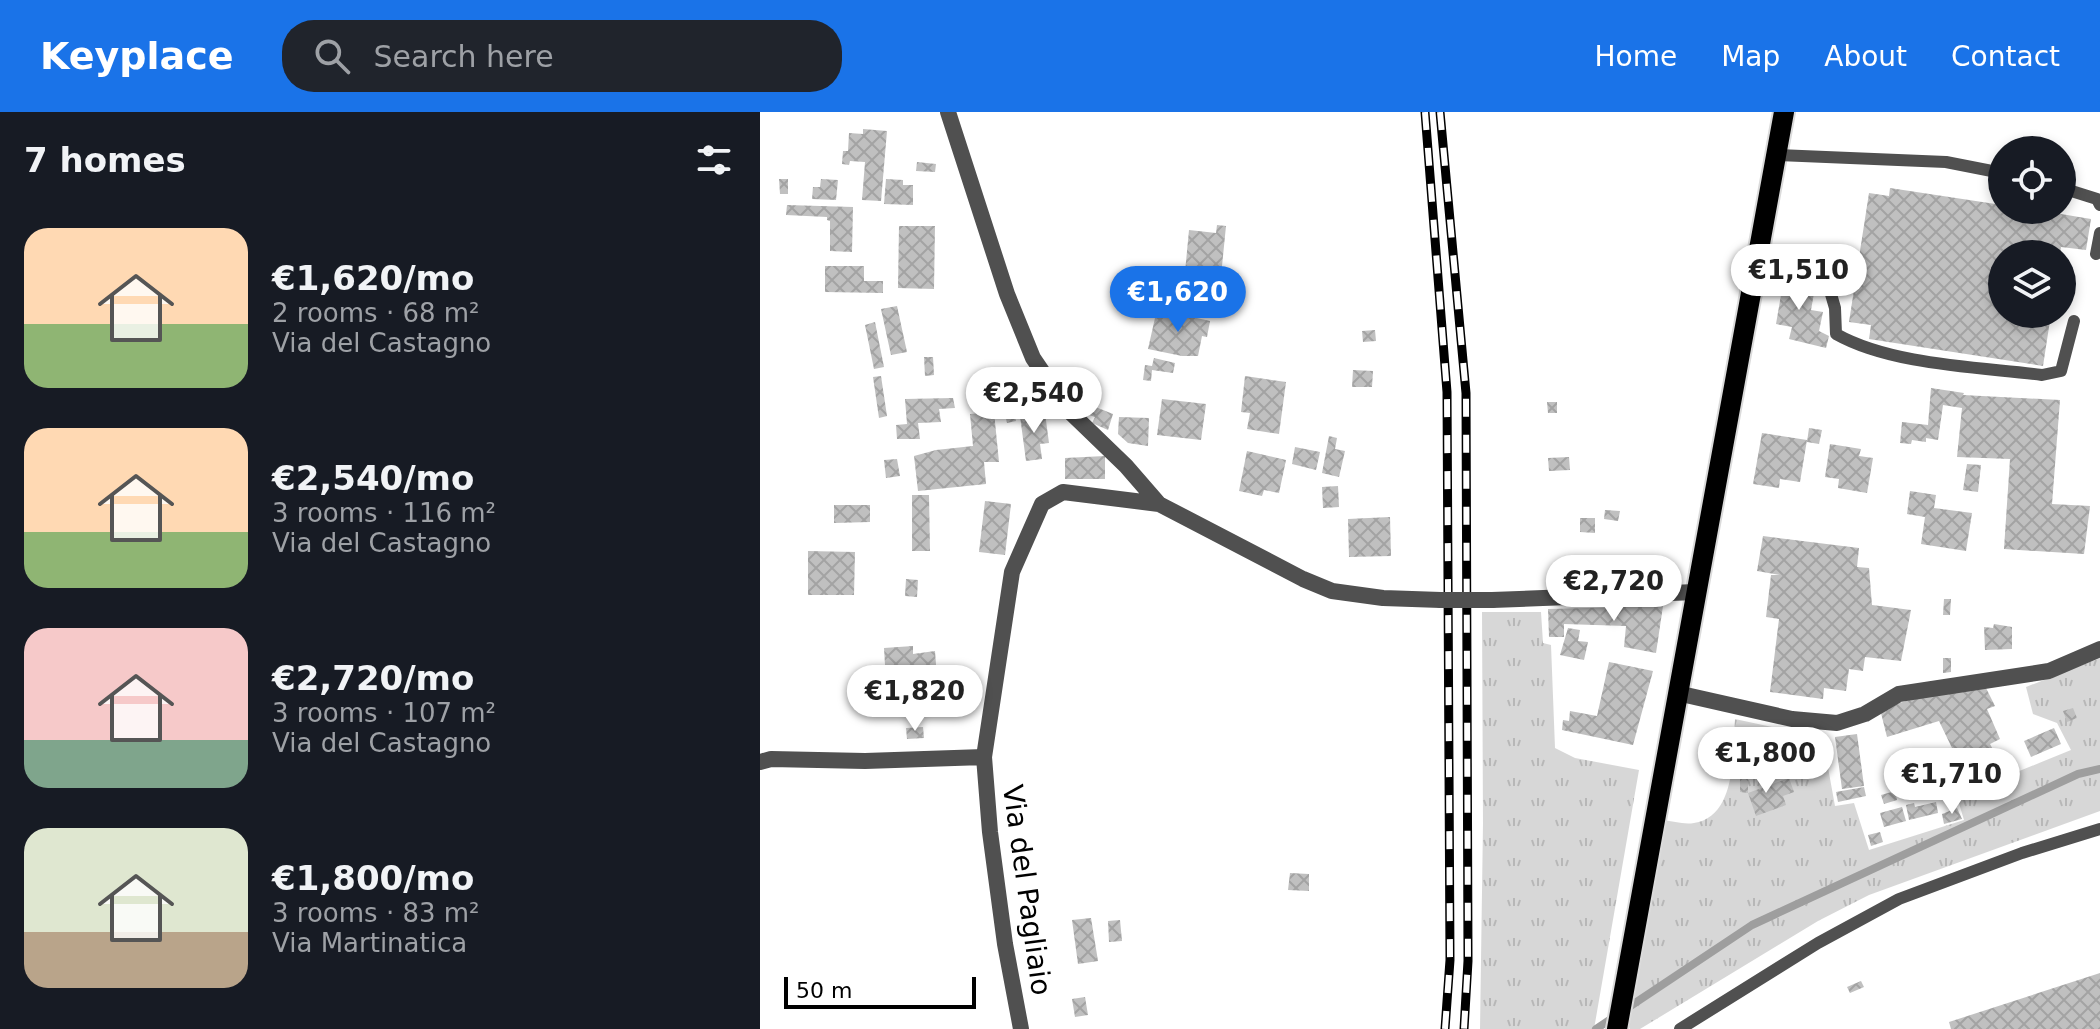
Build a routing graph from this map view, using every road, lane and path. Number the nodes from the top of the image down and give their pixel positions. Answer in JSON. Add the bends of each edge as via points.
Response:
{"nodes":[{"id":1,"x":948,"y":112,"type":"edge"},
{"id":2,"x":1784,"y":112,"type":"edge"},
{"id":3,"x":1776,"y":155,"type":"junction"},
{"id":4,"x":1988,"y":170,"type":"edge"},
{"id":5,"x":2076,"y":192,"type":"edge"},
{"id":6,"x":2100,"y":205,"type":"edge"},
{"id":7,"x":2100,"y":233,"type":"edge"},
{"id":8,"x":2096,"y":254,"type":"dead end"},
{"id":9,"x":1755,"y":260,"type":"junction"},
{"id":10,"x":2072,"y":328,"type":"edge"},
{"id":11,"x":1159,"y":504,"type":"junction"},
{"id":12,"x":1696,"y":592,"type":"junction"},
{"id":13,"x":2100,"y":649,"type":"edge"},
{"id":14,"x":1677,"y":693,"type":"junction"},
{"id":15,"x":984,"y":757,"type":"junction"},
{"id":16,"x":760,"y":762,"type":"edge"},
{"id":17,"x":2100,"y":829,"type":"edge"},
{"id":18,"x":1021,"y":1029,"type":"edge"},
{"id":19,"x":1617,"y":1029,"type":"edge"},
{"id":20,"x":1680,"y":1029,"type":"edge"}],
"edges":[{"from":1,"to":11,"type":"street","via":[[1033,358],[1069,411]]},
{"from":2,"to":3,"type":"main road"},
{"from":3,"to":4,"type":"lane","via":[[1946,162]]},
{"from":3,"to":9,"type":"main road"},
{"from":5,"to":6,"type":"lane"},
{"from":7,"to":8,"type":"lane"},
{"from":9,"to":10,"type":"lane","via":[[1795,260],[1824,270],[1836,334],[1901,357],[2042,375],[2061,371]]},
{"from":9,"to":12,"type":"main road"},
{"from":11,"to":12,"type":"street","bridge":true,"via":[[1332,591],[1441,600]]},
{"from":11,"to":15,"type":"street","name":"Via del Pagliaio","via":[[1063,492],[1042,504],[1012,572]]},
{"from":12,"to":14,"type":"main road"},
{"from":13,"to":14,"type":"street","via":[[2049,671],[1899,694],[1837,723],[1792,719]]},
{"from":14,"to":19,"type":"main road"},
{"from":15,"to":16,"type":"street"},
{"from":15,"to":18,"type":"street","name":"Via del Pagliaio","via":[[1005,944]]},
{"from":17,"to":20,"type":"lane","via":[[1899,899]]}]}
